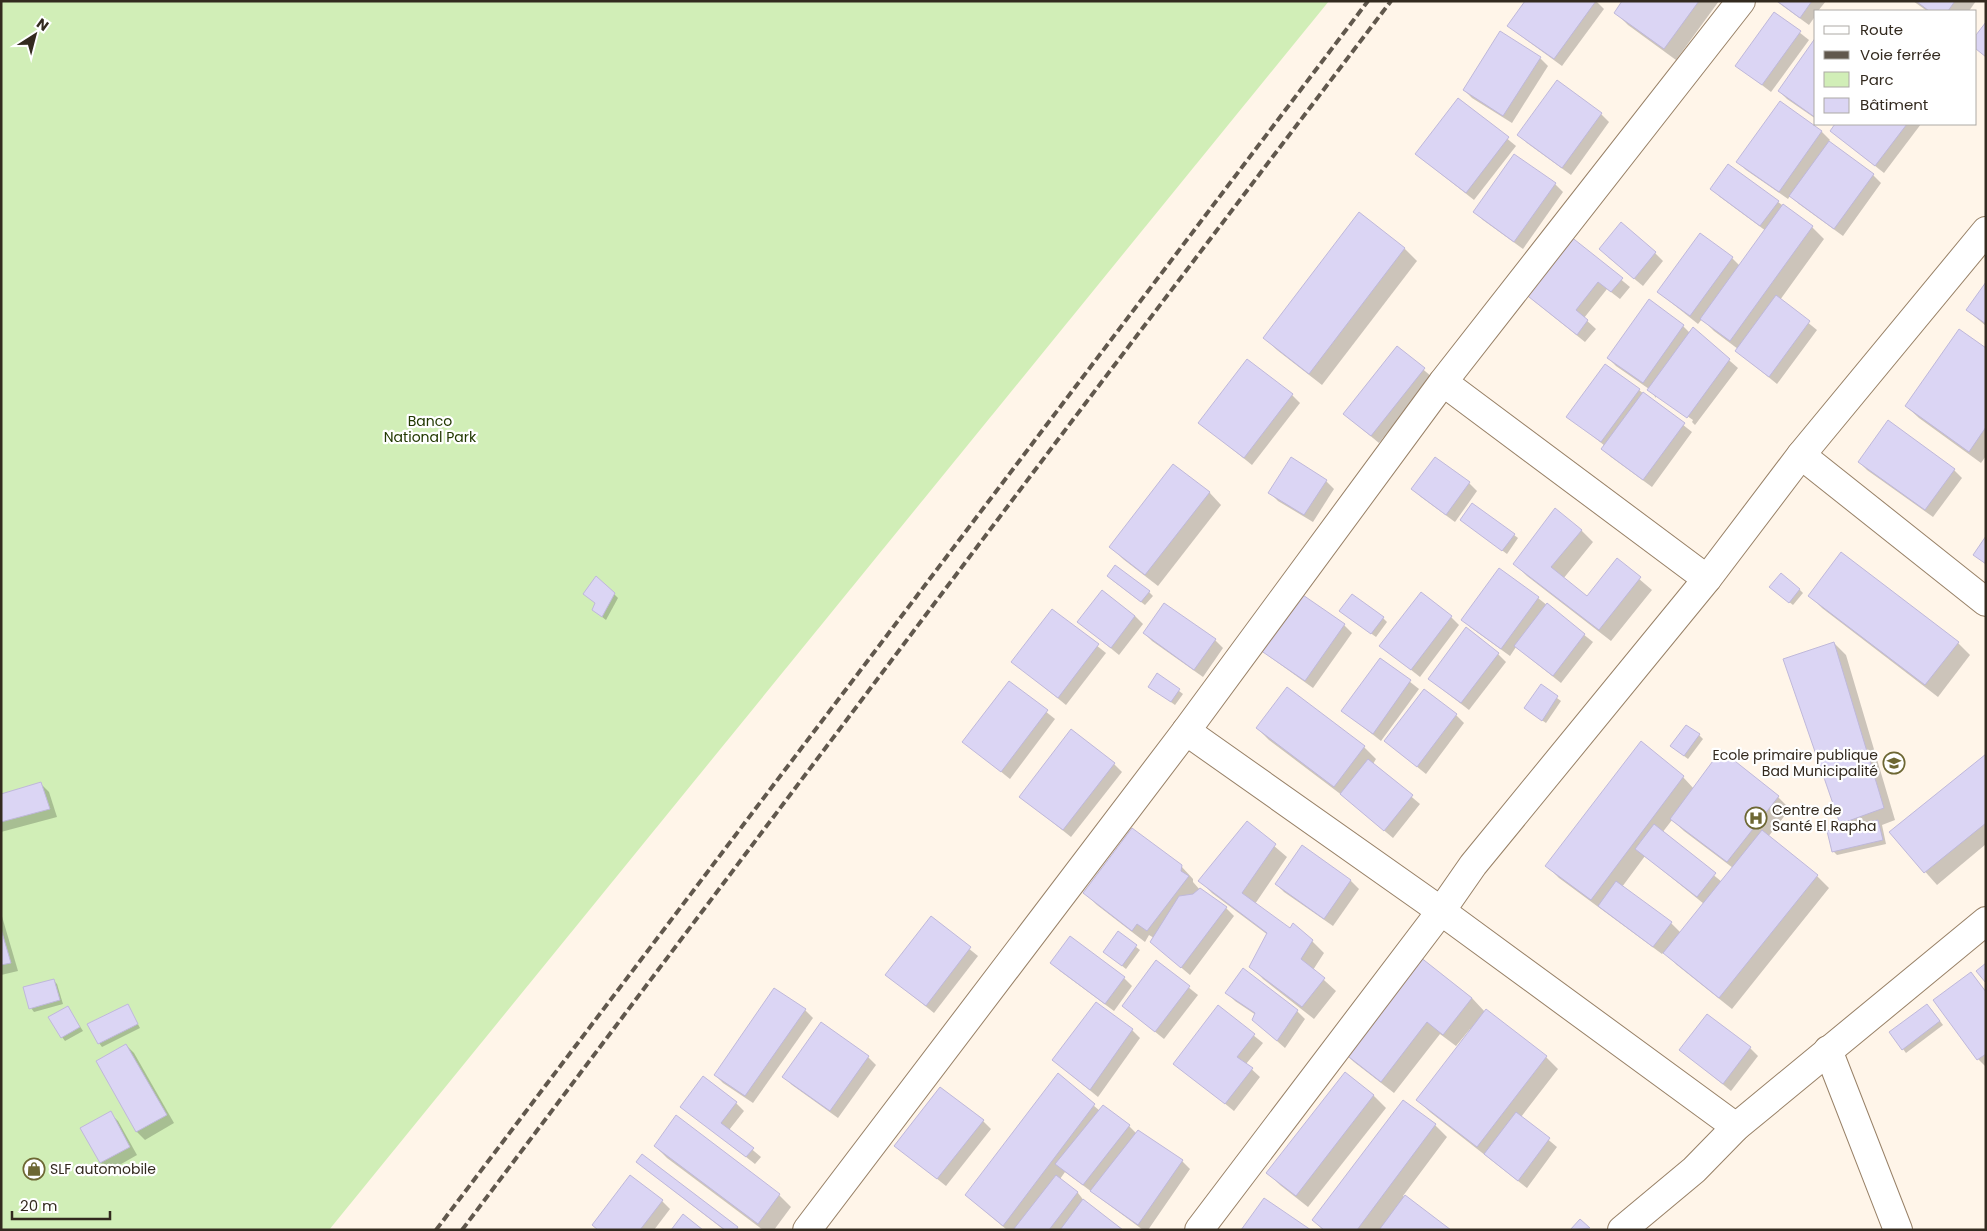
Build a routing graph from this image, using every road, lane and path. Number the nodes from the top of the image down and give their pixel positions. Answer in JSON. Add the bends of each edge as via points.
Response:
{"nodes":[{"id":1,"x":1741,"y":1,"type":"edge"},
{"id":2,"x":1986,"y":231,"type":"edge"},
{"id":3,"x":1443,"y":382,"type":"junction"},
{"id":4,"x":1801,"y":455,"type":"junction"},
{"id":5,"x":1706,"y":579,"type":"junction"},
{"id":6,"x":1986,"y":602,"type":"edge"},
{"id":7,"x":1186,"y":731,"type":"junction"},
{"id":8,"x":1441,"y":911,"type":"junction"},
{"id":9,"x":1986,"y":921,"type":"edge"},
{"id":10,"x":1828,"y":1050,"type":"junction"},
{"id":11,"x":1736,"y":1127,"type":"junction"},
{"id":12,"x":807,"y":1230,"type":"edge"},
{"id":13,"x":1200,"y":1230,"type":"edge"},
{"id":14,"x":1622,"y":1230,"type":"edge"},
{"id":15,"x":1898,"y":1230,"type":"edge"}],
"edges":[{"from":1,"to":3,"type":"street"},
{"from":2,"to":4,"type":"street"},
{"from":3,"to":5,"type":"street"},
{"from":3,"to":7,"type":"street"},
{"from":4,"to":5,"type":"street"},
{"from":4,"to":6,"type":"street"},
{"from":5,"to":8,"type":"street","via":[[1473,865]]},
{"from":7,"to":8,"type":"street"},
{"from":7,"to":12,"type":"street"},
{"from":8,"to":11,"type":"street"},
{"from":8,"to":13,"type":"street"},
{"from":9,"to":10,"type":"street"},
{"from":10,"to":11,"type":"street"},
{"from":10,"to":15,"type":"street"},
{"from":11,"to":14,"type":"street","via":[[1694,1170]]}]}
